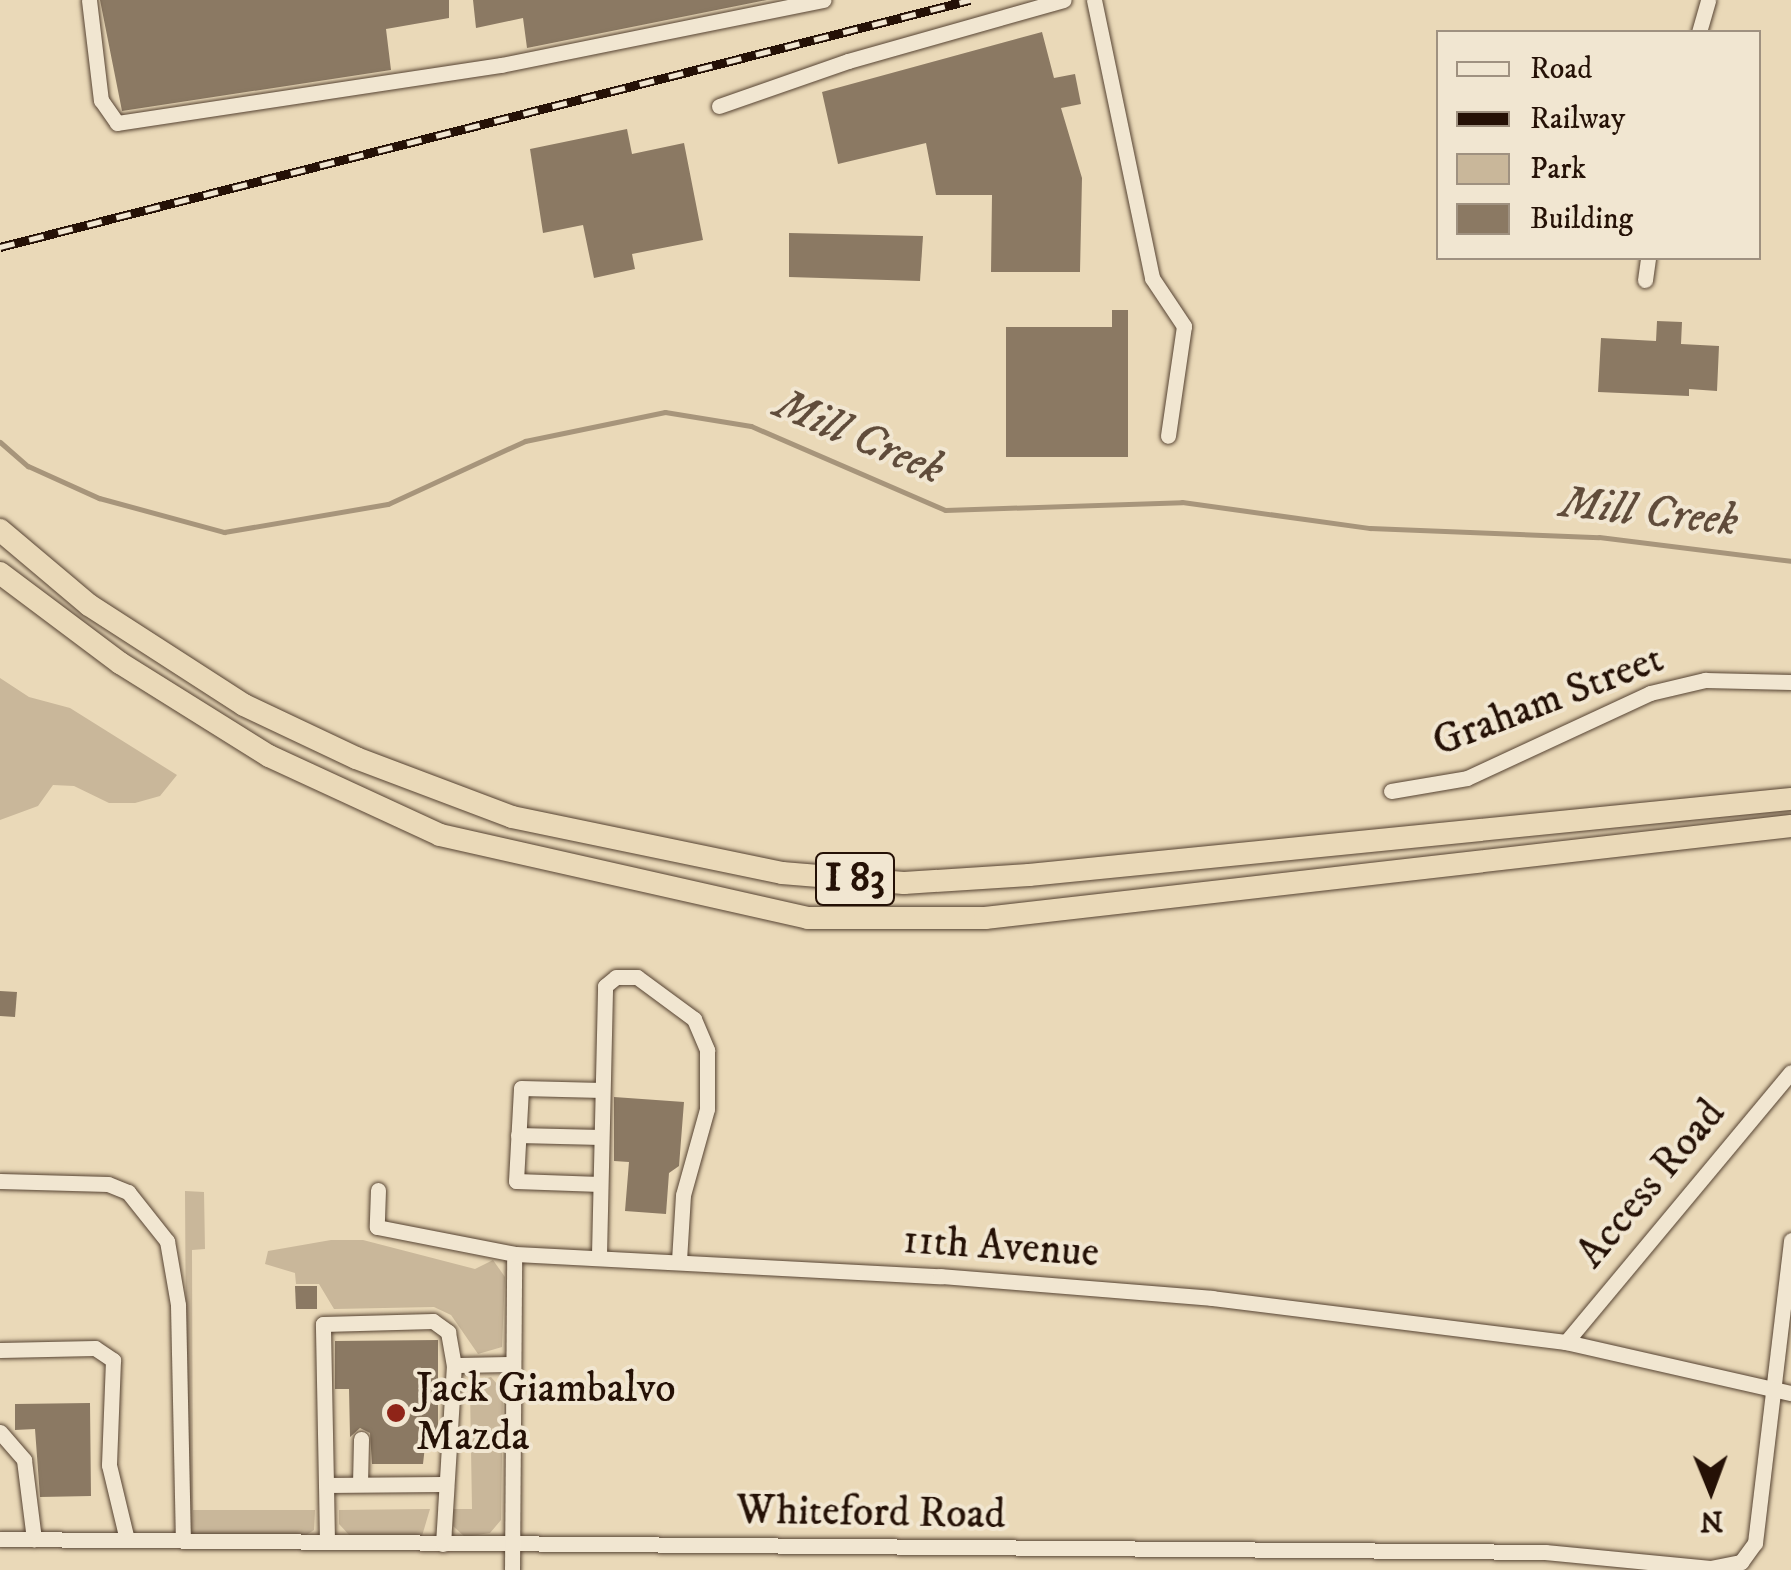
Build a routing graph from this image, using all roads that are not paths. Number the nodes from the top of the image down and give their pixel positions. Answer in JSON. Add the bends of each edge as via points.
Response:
{"nodes":[{"id":1,"x":89,"y":0,"type":"edge"},
{"id":2,"x":824,"y":0,"type":"edge"},
{"id":3,"x":1064,"y":0,"type":"edge"},
{"id":4,"x":1094,"y":0,"type":"edge"},
{"id":5,"x":1708,"y":0,"type":"edge"},
{"id":6,"x":1700,"y":30,"type":"edge"},
{"id":7,"x":719,"y":106,"type":"dead end"},
{"id":8,"x":1648,"y":260,"type":"edge"},
{"id":9,"x":1645,"y":280,"type":"dead end"},
{"id":10,"x":1168,"y":436,"type":"dead end"},
{"id":11,"x":0,"y":530,"type":"edge"},
{"id":12,"x":0,"y":573,"type":"edge"},
{"id":13,"x":1791,"y":682,"type":"edge"},
{"id":14,"x":1391,"y":792,"type":"dead end"},
{"id":15,"x":1791,"y":799,"type":"edge"},
{"id":16,"x":1791,"y":826,"type":"edge"},
{"id":17,"x":1791,"y":1072,"type":"edge"},
{"id":18,"x":602,"y":1090,"type":"junction"},
{"id":19,"x":518,"y":1136,"type":"junction"},
{"id":20,"x":601,"y":1137,"type":"junction"},
{"id":21,"x":0,"y":1181,"type":"edge"},
{"id":22,"x":600,"y":1184,"type":"junction"},
{"id":23,"x":378,"y":1190,"type":"dead end"},
{"id":24,"x":1791,"y":1240,"type":"edge"},
{"id":25,"x":514,"y":1254,"type":"junction"},
{"id":26,"x":599,"y":1255,"type":"junction"},
{"id":27,"x":679,"y":1260,"type":"junction"},
{"id":28,"x":1566,"y":1342,"type":"junction"},
{"id":29,"x":0,"y":1350,"type":"edge"},
{"id":30,"x":514,"y":1364,"type":"junction"},
{"id":31,"x":454,"y":1365,"type":"junction"},
{"id":32,"x":1783,"y":1391,"type":"edge"},
{"id":33,"x":0,"y":1432,"type":"edge"},
{"id":34,"x":361,"y":1438,"type":"dead end"},
{"id":35,"x":360,"y":1484,"type":"junction"},
{"id":36,"x":443,"y":1484,"type":"junction"},
{"id":37,"x":326,"y":1485,"type":"junction"},
{"id":38,"x":0,"y":1539,"type":"edge"},
{"id":39,"x":34,"y":1539,"type":"junction"},
{"id":40,"x":127,"y":1540,"type":"junction"},
{"id":41,"x":183,"y":1541,"type":"junction"},
{"id":42,"x":327,"y":1542,"type":"junction"},
{"id":43,"x":443,"y":1544,"type":"junction"},
{"id":44,"x":512,"y":1544,"type":"junction"},
{"id":45,"x":512,"y":1570,"type":"edge"}],
"edges":[{"from":1,"to":2,"type":"street","via":[[101,100],[117,122],[501,65]]},
{"from":3,"to":7,"type":"street","via":[[848,60]]},
{"from":4,"to":10,"type":"street","via":[[1152,278],[1184,326]]},
{"from":5,"to":6,"type":"street"},
{"from":8,"to":9,"type":"street"},
{"from":11,"to":15,"type":"highway","number":"I 83","via":[[89,604],[244,706],[356,758],[512,817],[782,873],[904,883],[1028,875]]},
{"from":12,"to":16,"type":"highway","number":"I 83","via":[[120,662],[269,756],[440,835],[808,918],[985,918]]},
{"from":13,"to":14,"type":"street","name":"Graham Street","via":[[1705,680],[1650,694],[1467,778]]},
{"from":17,"to":28,"type":"street","name":"Access Road"},
{"from":18,"to":19,"type":"street","via":[[521,1088]]},
{"from":18,"to":20,"type":"street"},
{"from":18,"to":27,"type":"street","via":[[605,986],[616,977],[637,977],[694,1019],[707,1050],[707,1110],[683,1195]]},
{"from":19,"to":20,"type":"street"},
{"from":19,"to":22,"type":"street","via":[[516,1181]]},
{"from":20,"to":22,"type":"street"},
{"from":21,"to":41,"type":"street","via":[[108,1184],[128,1192],[166,1241],[178,1305]]},
{"from":22,"to":26,"type":"street"},
{"from":23,"to":25,"type":"street","name":"11th Avenue","via":[[377,1227]]},
{"from":24,"to":32,"type":"street"},
{"from":25,"to":26,"type":"street","name":"11th Avenue"},
{"from":25,"to":30,"type":"street"},
{"from":26,"to":27,"type":"street","name":"11th Avenue"},
{"from":27,"to":28,"type":"street","name":"11th Avenue","via":[[1212,1298]]},
{"from":28,"to":32,"type":"street","name":"11th Avenue"},
{"from":29,"to":40,"type":"street","via":[[95,1348],[113,1360],[110,1464]]},
{"from":30,"to":31,"type":"street"},
{"from":30,"to":44,"type":"street"},
{"from":31,"to":36,"type":"street"},
{"from":31,"to":37,"type":"street","via":[[448,1332],[432,1321],[323,1324]]},
{"from":32,"to":44,"type":"street","name":"Whiteford Road","via":[[1755,1543],[1741,1562],[1710,1568],[1544,1552]]},
{"from":33,"to":39,"type":"street","via":[[24,1460]]},
{"from":34,"to":35,"type":"street"},
{"from":35,"to":36,"type":"street"},
{"from":35,"to":37,"type":"street"},
{"from":36,"to":43,"type":"street"},
{"from":37,"to":42,"type":"street"},
{"from":38,"to":39,"type":"street","name":"Whiteford Road"},
{"from":39,"to":40,"type":"street","name":"Whiteford Road"},
{"from":40,"to":41,"type":"street","name":"Whiteford Road"},
{"from":41,"to":42,"type":"street","name":"Whiteford Road"},
{"from":42,"to":43,"type":"street","name":"Whiteford Road"},
{"from":43,"to":44,"type":"street","name":"Whiteford Road"},
{"from":44,"to":45,"type":"street"}]}
